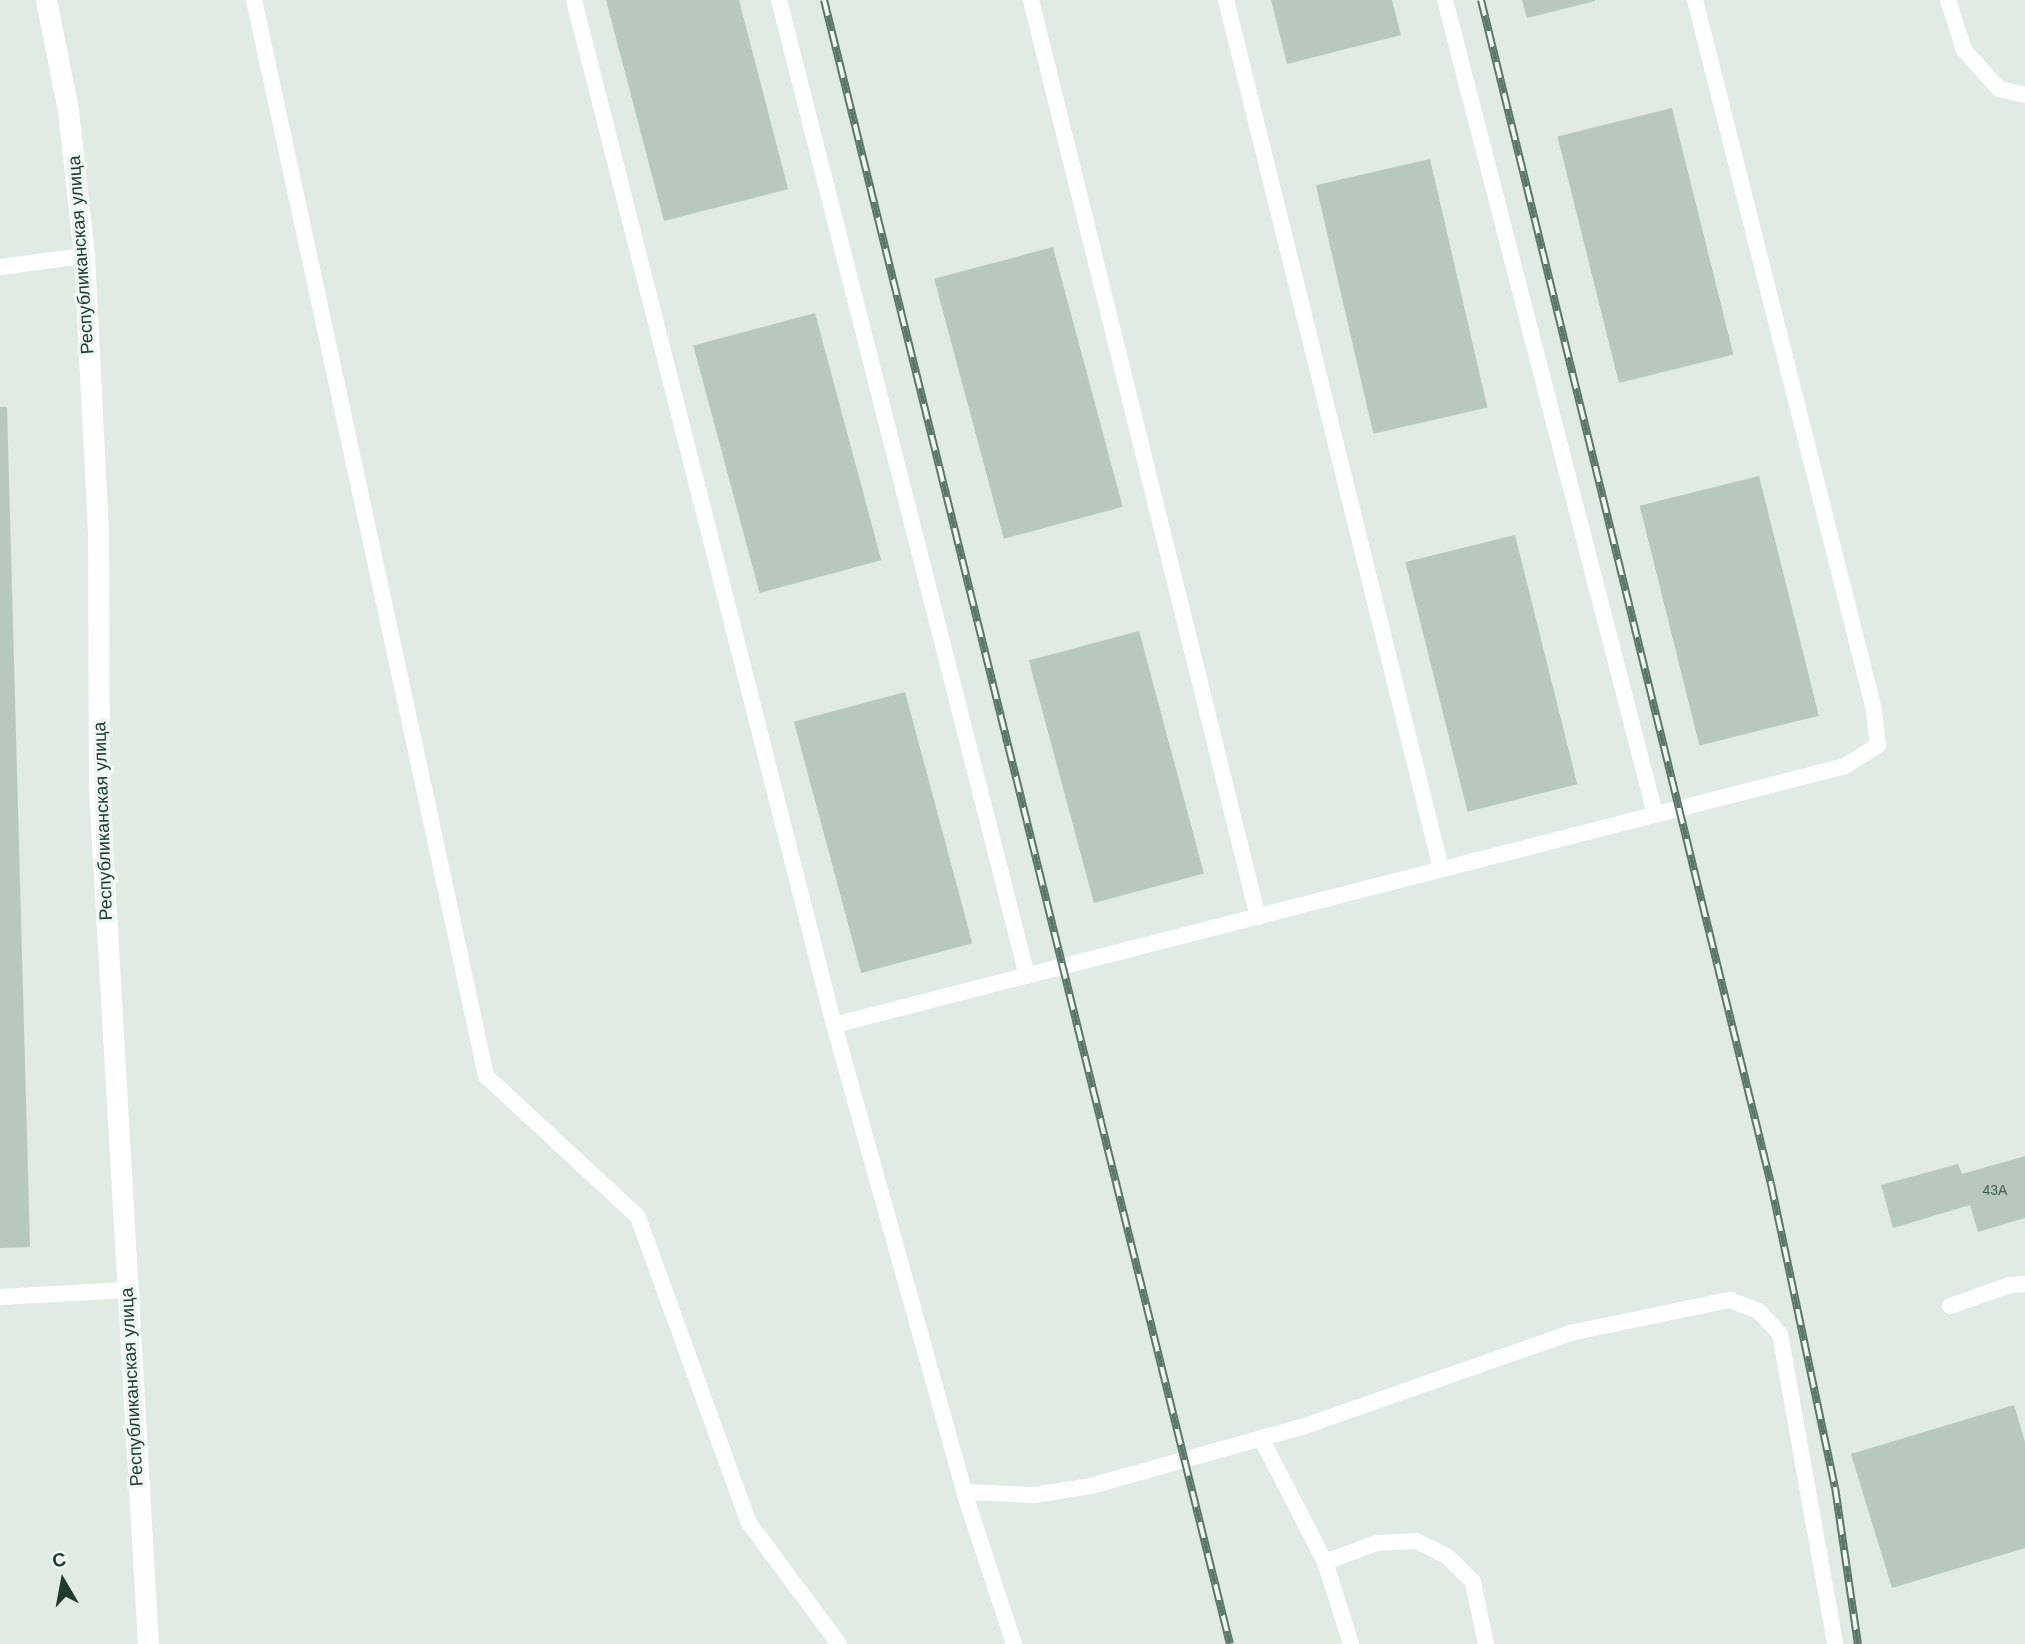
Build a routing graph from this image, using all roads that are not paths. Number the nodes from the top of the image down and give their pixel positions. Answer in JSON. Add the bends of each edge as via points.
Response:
{"nodes":[{"id":1,"x":46,"y":0,"type":"edge"},
{"id":2,"x":254,"y":0,"type":"edge"},
{"id":3,"x":574,"y":0,"type":"edge"},
{"id":4,"x":779,"y":0,"type":"edge"},
{"id":5,"x":1031,"y":0,"type":"edge"},
{"id":6,"x":1226,"y":0,"type":"edge"},
{"id":7,"x":1445,"y":0,"type":"edge"},
{"id":8,"x":1695,"y":0,"type":"edge"},
{"id":9,"x":1948,"y":0,"type":"edge"},
{"id":10,"x":2025,"y":95,"type":"edge"},
{"id":11,"x":84,"y":256,"type":"junction"},
{"id":12,"x":0,"y":267,"type":"edge"},
{"id":13,"x":1655,"y":814,"type":"junction"},
{"id":14,"x":1441,"y":869,"type":"junction"},
{"id":15,"x":1258,"y":916,"type":"junction"},
{"id":16,"x":1027,"y":976,"type":"junction"},
{"id":17,"x":834,"y":1025,"type":"junction"},
{"id":18,"x":2025,"y":1284,"type":"edge"},
{"id":19,"x":126,"y":1290,"type":"junction"},
{"id":20,"x":0,"y":1297,"type":"edge"},
{"id":21,"x":1950,"y":1306,"type":"dead end"},
{"id":22,"x":1262,"y":1440,"type":"junction"},
{"id":23,"x":964,"y":1492,"type":"junction"},
{"id":24,"x":1325,"y":1562,"type":"junction"},
{"id":25,"x":148,"y":1644,"type":"edge"},
{"id":26,"x":839,"y":1644,"type":"edge"},
{"id":27,"x":1014,"y":1644,"type":"edge"},
{"id":28,"x":1351,"y":1644,"type":"edge"},
{"id":29,"x":1486,"y":1644,"type":"edge"},
{"id":30,"x":1835,"y":1644,"type":"edge"}],
"edges":[{"from":1,"to":11,"type":"street","name":"Республиканская улица","via":[[68,110]]},
{"from":2,"to":26,"type":"lane","via":[[485,1076],[638,1217],[749,1523]]},
{"from":3,"to":17,"type":"lane"},
{"from":4,"to":16,"type":"lane"},
{"from":5,"to":15,"type":"lane"},
{"from":6,"to":14,"type":"lane"},
{"from":7,"to":13,"type":"lane"},
{"from":8,"to":13,"type":"lane","via":[[1874,710],[1878,745],[1845,766]]},
{"from":9,"to":10,"type":"lane","via":[[1964,50],[1999,89]]},
{"from":11,"to":12,"type":"lane"},
{"from":11,"to":19,"type":"street","name":"Республиканская улица","via":[[98,532],[99,790]]},
{"from":13,"to":14,"type":"lane"},
{"from":14,"to":15,"type":"lane"},
{"from":15,"to":16,"type":"lane"},
{"from":16,"to":17,"type":"lane"},
{"from":17,"to":23,"type":"lane"},
{"from":18,"to":21,"type":"lane"},
{"from":19,"to":20,"type":"lane"},
{"from":19,"to":25,"type":"street","name":"Республиканская улица"},
{"from":22,"to":23,"type":"lane","via":[[1091,1486],[1034,1495]]},
{"from":22,"to":24,"type":"lane"},
{"from":22,"to":30,"type":"lane","via":[[1570,1333],[1730,1300],[1759,1311],[1780,1334]]},
{"from":23,"to":27,"type":"lane"},
{"from":24,"to":28,"type":"lane"},
{"from":24,"to":29,"type":"lane","via":[[1390,1542],[1416,1541],[1447,1556],[1473,1582]]}]}
